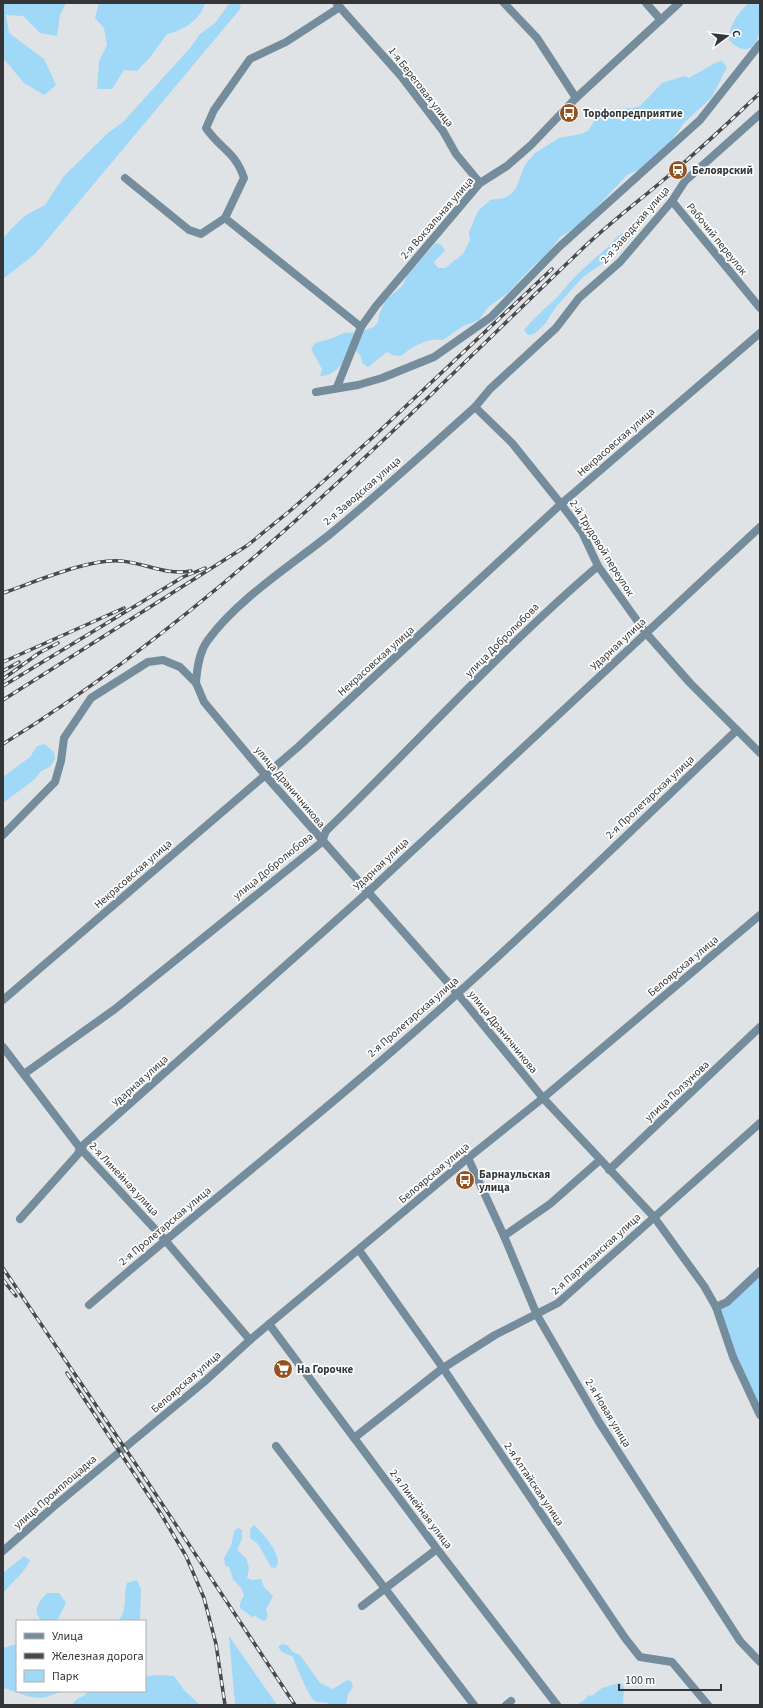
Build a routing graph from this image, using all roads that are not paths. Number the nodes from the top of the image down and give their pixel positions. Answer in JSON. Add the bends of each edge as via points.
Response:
{"nodes":[{"id":1,"x":504,"y":3,"type":"edge"},
{"id":2,"x":646,"y":3,"type":"edge"},
{"id":3,"x":679,"y":3,"type":"edge"},
{"id":4,"x":338,"y":5,"type":"edge"},
{"id":5,"x":661,"y":20,"type":"junction"},
{"id":6,"x":760,"y":44,"type":"edge"},
{"id":7,"x":576,"y":98,"type":"junction"},
{"id":8,"x":760,"y":114,"type":"edge"},
{"id":9,"x":124,"y":178,"type":"dead end"},
{"id":10,"x":480,"y":183,"type":"junction"},
{"id":11,"x":672,"y":201,"type":"junction"},
{"id":12,"x":225,"y":218,"type":"junction"},
{"id":13,"x":759,"y":304,"type":"edge"},
{"id":14,"x":361,"y":327,"type":"junction"},
{"id":15,"x":760,"y":333,"type":"edge"},
{"id":16,"x":337,"y":387,"type":"junction"},
{"id":17,"x":316,"y":392,"type":"dead end"},
{"id":18,"x":475,"y":407,"type":"junction"},
{"id":19,"x":561,"y":504,"type":"junction"},
{"id":20,"x":760,"y":527,"type":"edge"},
{"id":21,"x":598,"y":566,"type":"junction"},
{"id":22,"x":646,"y":633,"type":"junction"},
{"id":23,"x":196,"y":683,"type":"junction"},
{"id":24,"x":737,"y":730,"type":"junction"},
{"id":25,"x":760,"y":753,"type":"edge"},
{"id":26,"x":264,"y":775,"type":"junction"},
{"id":27,"x":3,"y":835,"type":"edge"},
{"id":28,"x":322,"y":842,"type":"junction"},
{"id":29,"x":368,"y":892,"type":"junction"},
{"id":30,"x":760,"y":915,"type":"edge"},
{"id":31,"x":458,"y":994,"type":"junction"},
{"id":32,"x":3,"y":1000,"type":"edge"},
{"id":33,"x":760,"y":1027,"type":"edge"},
{"id":34,"x":3,"y":1047,"type":"edge"},
{"id":35,"x":24,"y":1074,"type":"junction"},
{"id":36,"x":543,"y":1098,"type":"junction"},
{"id":37,"x":760,"y":1123,"type":"edge"},
{"id":38,"x":80,"y":1148,"type":"junction"},
{"id":39,"x":468,"y":1158,"type":"junction"},
{"id":40,"x":600,"y":1160,"type":"junction"},
{"id":41,"x":609,"y":1170,"type":"junction"},
{"id":42,"x":654,"y":1217,"type":"junction"},
{"id":43,"x":20,"y":1219,"type":"dead end"},
{"id":44,"x":504,"y":1236,"type":"junction"},
{"id":45,"x":165,"y":1240,"type":"junction"},
{"id":46,"x":359,"y":1250,"type":"junction"},
{"id":47,"x":760,"y":1271,"type":"edge"},
{"id":48,"x":89,"y":1305,"type":"dead end"},
{"id":49,"x":716,"y":1307,"type":"junction"},
{"id":50,"x":537,"y":1315,"type":"junction"},
{"id":51,"x":269,"y":1324,"type":"junction"},
{"id":52,"x":250,"y":1340,"type":"junction"},
{"id":53,"x":443,"y":1368,"type":"junction"},
{"id":54,"x":760,"y":1414,"type":"edge"},
{"id":55,"x":354,"y":1438,"type":"junction"},
{"id":56,"x":276,"y":1446,"type":"dead end"},
{"id":57,"x":122,"y":1449,"type":"joint"},
{"id":58,"x":437,"y":1549,"type":"junction"},
{"id":59,"x":3,"y":1552,"type":"edge"},
{"id":60,"x":384,"y":1588,"type":"junction"},
{"id":61,"x":362,"y":1606,"type":"dead end"},
{"id":62,"x":760,"y":1662,"type":"edge"},
{"id":63,"x":474,"y":1705,"type":"edge"},
{"id":64,"x":557,"y":1705,"type":"edge"},
{"id":65,"x":708,"y":1705,"type":"edge"}],
"edges":[{"from":1,"to":7,"type":"street","via":[[537,38]]},
{"from":2,"to":5,"type":"street"},
{"from":3,"to":5,"type":"street","name":"2-я Вокзальная улица"},
{"from":4,"to":10,"type":"street","name":"1-я Береговая улица","via":[[401,76],[443,131],[456,154]]},
{"from":4,"to":12,"type":"street","name":"1-я Береговая улица","via":[[286,42],[250,60],[214,110],[206,128],[234,156],[244,178]]},
{"from":5,"to":7,"type":"street","name":"2-я Вокзальная улица"},
{"from":6,"to":16,"type":"street","via":[[700,120],[559,247],[491,317],[434,357],[382,378],[358,385]]},
{"from":7,"to":10,"type":"street","name":"2-я Вокзальная улица","via":[[507,166]]},
{"from":8,"to":11,"type":"street","name":"2-я Заводская улица","via":[[685,181]]},
{"from":9,"to":12,"type":"street","via":[[189,230],[201,234]]},
{"from":10,"to":14,"type":"street","name":"2-я Вокзальная улица"},
{"from":11,"to":13,"type":"street","name":"Рабочий переулок"},
{"from":11,"to":18,"type":"street","name":"2-я Заводская улица","via":[[620,262],[579,298],[556,328],[490,389]]},
{"from":12,"to":14,"type":"street"},
{"from":14,"to":16,"type":"street","name":"2-я Вокзальная улица"},
{"from":15,"to":19,"type":"street","name":"Некрасовская улица"},
{"from":16,"to":17,"type":"street"},
{"from":18,"to":19,"type":"street","name":"2-й Трудовой переулок","via":[[512,443]]},
{"from":18,"to":23,"type":"street","name":"2-я Заводская улица","via":[[330,534],[241,606],[208,640],[197,663]]},
{"from":19,"to":21,"type":"street","name":"2-й Трудовой переулок","via":[[582,532]]},
{"from":19,"to":26,"type":"street","name":"Некрасовская улица","via":[[408,647]]},
{"from":20,"to":22,"type":"street","name":"Ударная улица"},
{"from":21,"to":22,"type":"street","name":"2-й Трудовой переулок"},
{"from":21,"to":28,"type":"street","name":"улица Добролюбова","via":[[547,609],[504,652],[406,754],[326,831]]},
{"from":22,"to":24,"type":"street","name":"2-й Трудовой переулок","via":[[690,683]]},
{"from":22,"to":29,"type":"street","name":"Ударная улица"},
{"from":23,"to":26,"type":"street","name":"улица Драничникова","via":[[204,702]]},
{"from":23,"to":27,"type":"street","via":[[180,667],[163,660],[148,662],[92,698],[64,738],[55,782]]},
{"from":24,"to":25,"type":"street","name":"2-й Трудовой переулок"},
{"from":24,"to":31,"type":"street","name":"2-я Пролетарская улица"},
{"from":26,"to":28,"type":"street","name":"улица Драничникова"},
{"from":26,"to":32,"type":"street","name":"Некрасовская улица"},
{"from":28,"to":29,"type":"street","name":"улица Драничникова"},
{"from":28,"to":35,"type":"street","name":"улица Добролюбова","via":[[115,1009]]},
{"from":29,"to":31,"type":"street","name":"улица Драничникова"},
{"from":29,"to":38,"type":"street","name":"Ударная улица"},
{"from":30,"to":36,"type":"street","name":"Белоярская улица"},
{"from":31,"to":36,"type":"street","name":"улица Драничникова"},
{"from":31,"to":45,"type":"street","name":"2-я Пролетарская улица","via":[[296,1133]]},
{"from":33,"to":41,"type":"street","name":"улица Ползунова"},
{"from":34,"to":35,"type":"street","name":"2-я Линейная улица"},
{"from":35,"to":38,"type":"street","name":"2-я Линейная улица"},
{"from":36,"to":39,"type":"street","name":"Белоярская улица"},
{"from":36,"to":40,"type":"street","name":"улица Драничникова"},
{"from":37,"to":42,"type":"street","name":"2-я Партизанская улица"},
{"from":38,"to":43,"type":"street","name":"Ударная улица","via":[[78,1154]]},
{"from":38,"to":45,"type":"street","name":"2-я Линейная улица"},
{"from":39,"to":44,"type":"street","name":"2-я Новая улица"},
{"from":39,"to":46,"type":"street","name":"Белоярская улица"},
{"from":40,"to":41,"type":"street","name":"улица Драничникова"},
{"from":40,"to":44,"type":"street","via":[[550,1204]]},
{"from":41,"to":42,"type":"street","name":"улица Драничникова"},
{"from":42,"to":49,"type":"street","name":"улица Драничникова","via":[[704,1286]]},
{"from":42,"to":50,"type":"street","name":"2-я Партизанская улица","via":[[558,1303]]},
{"from":44,"to":50,"type":"street","name":"2-я Новая улица"},
{"from":45,"to":48,"type":"street","name":"2-я Пролетарская улица"},
{"from":45,"to":52,"type":"street","name":"2-я Линейная улица"},
{"from":46,"to":51,"type":"street","name":"Белоярская улица"},
{"from":46,"to":53,"type":"street","name":"2-я Алтайская улица"},
{"from":47,"to":49,"type":"street","via":[[727,1302]]},
{"from":49,"to":54,"type":"street","name":"улица Драничникова","via":[[733,1357]]},
{"from":50,"to":53,"type":"street","name":"2-я Партизанская улица","via":[[495,1335]]},
{"from":50,"to":62,"type":"street","name":"2-я Новая улица","via":[[607,1436],[740,1641]]},
{"from":51,"to":52,"type":"street","name":"Белоярская улица"},
{"from":51,"to":55,"type":"street","name":"2-я Линейная улица"},
{"from":52,"to":57,"type":"street","name":"Белоярская улица","via":[[204,1382]]},
{"from":53,"to":55,"type":"street","name":"2-я Партизанская улица"},
{"from":53,"to":65,"type":"street","name":"2-я Алтайская улица","via":[[640,1657],[672,1662]]},
{"from":55,"to":58,"type":"street","name":"2-я Линейная улица"},
{"from":56,"to":60,"type":"street"},
{"from":57,"to":59,"type":"street","name":"улица Промплощадка"},
{"from":58,"to":60,"type":"street"},
{"from":58,"to":64,"type":"street","name":"2-я Линейная улица"},
{"from":60,"to":61,"type":"street"},
{"from":60,"to":63,"type":"street"}]}
